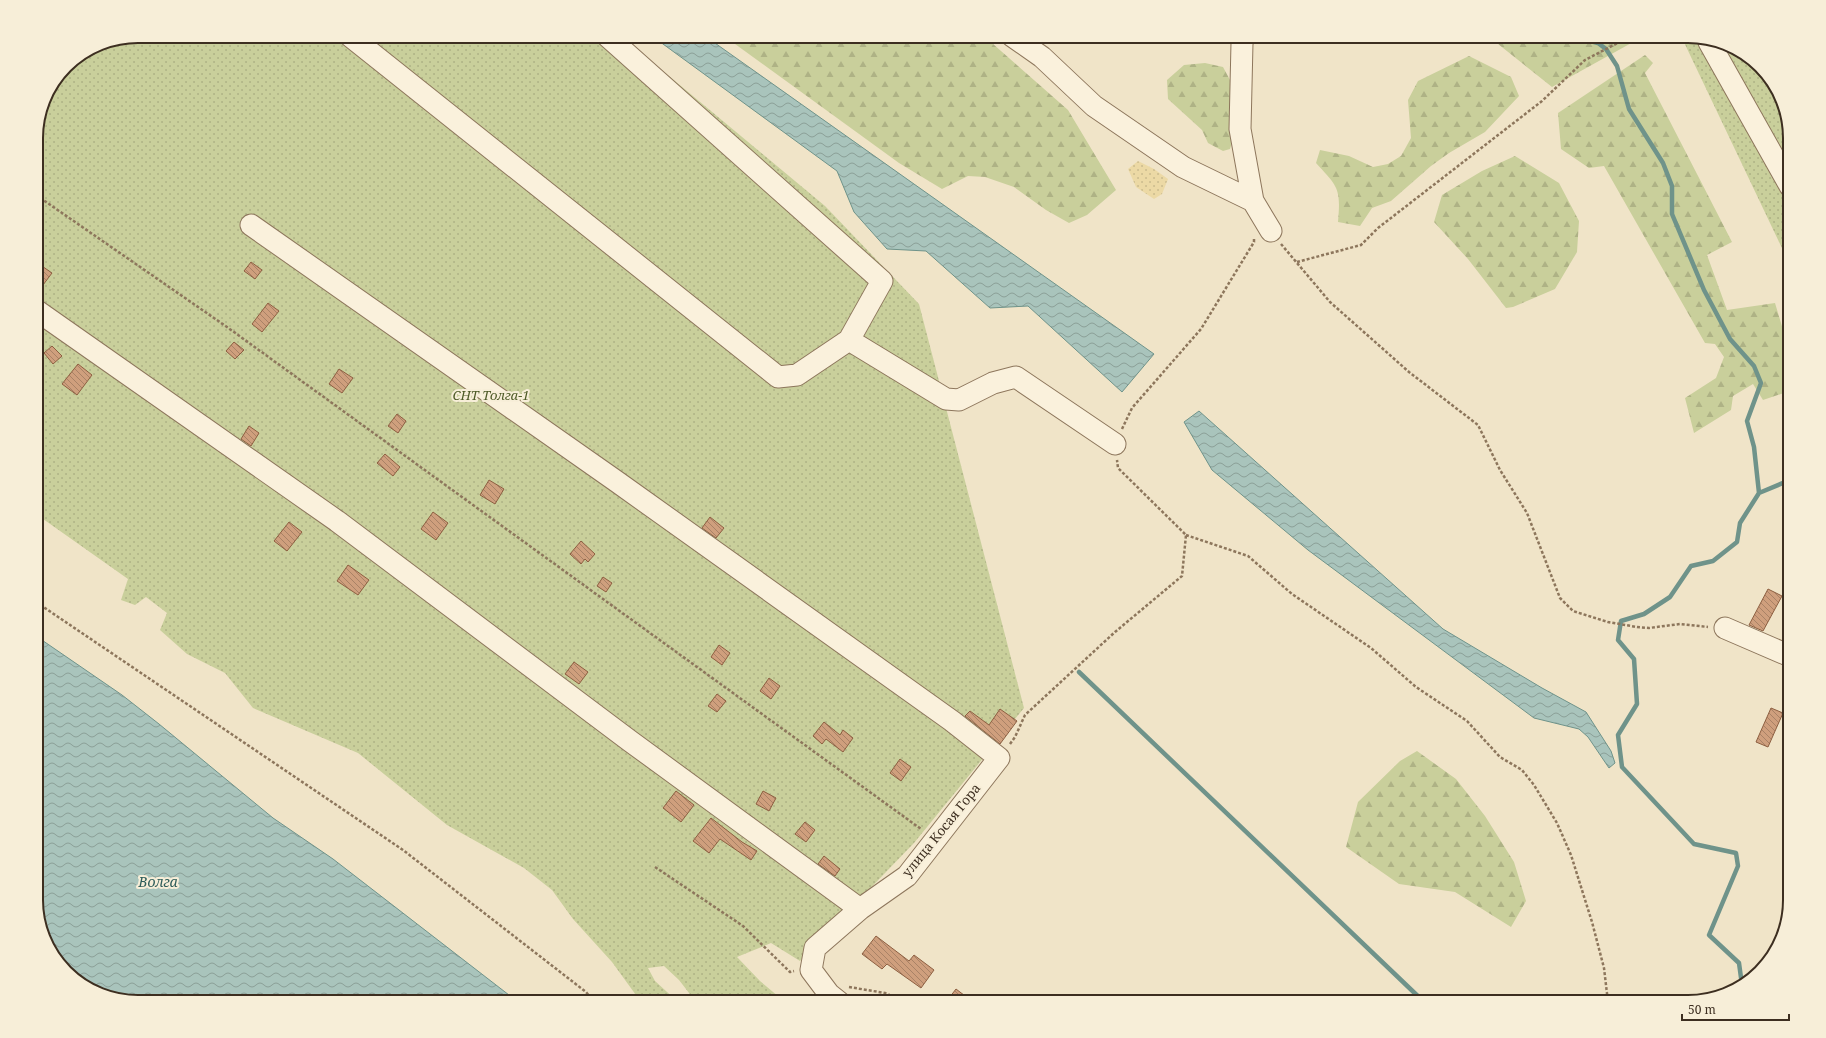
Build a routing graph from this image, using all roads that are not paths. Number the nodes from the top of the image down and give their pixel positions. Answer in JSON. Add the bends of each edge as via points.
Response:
{"nodes":[{"id":1,"x":359,"y":43,"type":"edge"},
{"id":2,"x":615,"y":43,"type":"edge"},
{"id":3,"x":1022,"y":43,"type":"edge"},
{"id":4,"x":1242,"y":43,"type":"edge"},
{"id":5,"x":1711,"y":46,"type":"edge"},
{"id":6,"x":1783,"y":174,"type":"edge"},
{"id":7,"x":1253,"y":201,"type":"junction"},
{"id":8,"x":251,"y":225,"type":"dead end"},
{"id":9,"x":1262,"y":233,"type":"road end"},
{"id":10,"x":43,"y":315,"type":"edge"},
{"id":11,"x":849,"y":340,"type":"junction"},
{"id":12,"x":1115,"y":444,"type":"road end"},
{"id":13,"x":1725,"y":628,"type":"road end"},
{"id":14,"x":1783,"y":653,"type":"edge"},
{"id":15,"x":860,"y":909,"type":"junction"},
{"id":16,"x":833,"y":995,"type":"edge"}],
"edges":[{"from":1,"to":11,"type":"street","via":[[778,376],[797,375]]},
{"from":2,"to":11,"type":"street","via":[[882,281]]},
{"from":3,"to":7,"type":"street","via":[[1042,57],[1094,106],[1176,162]]},
{"from":4,"to":7,"type":"street","via":[[1240,129]]},
{"from":5,"to":6,"type":"street"},
{"from":7,"to":9,"type":"street"},
{"from":8,"to":15,"type":"street","name":"улица Косая Гора","via":[[616,481],[952,721],[999,758],[907,876]]},
{"from":10,"to":15,"type":"street","via":[[337,521],[630,741]]},
{"from":11,"to":12,"type":"street","via":[[946,399],[959,400],[993,383],[1016,377]]},
{"from":13,"to":14,"type":"street"},
{"from":15,"to":16,"type":"street","name":"улица Косая Гора","via":[[815,948],[816,976]]}]}
